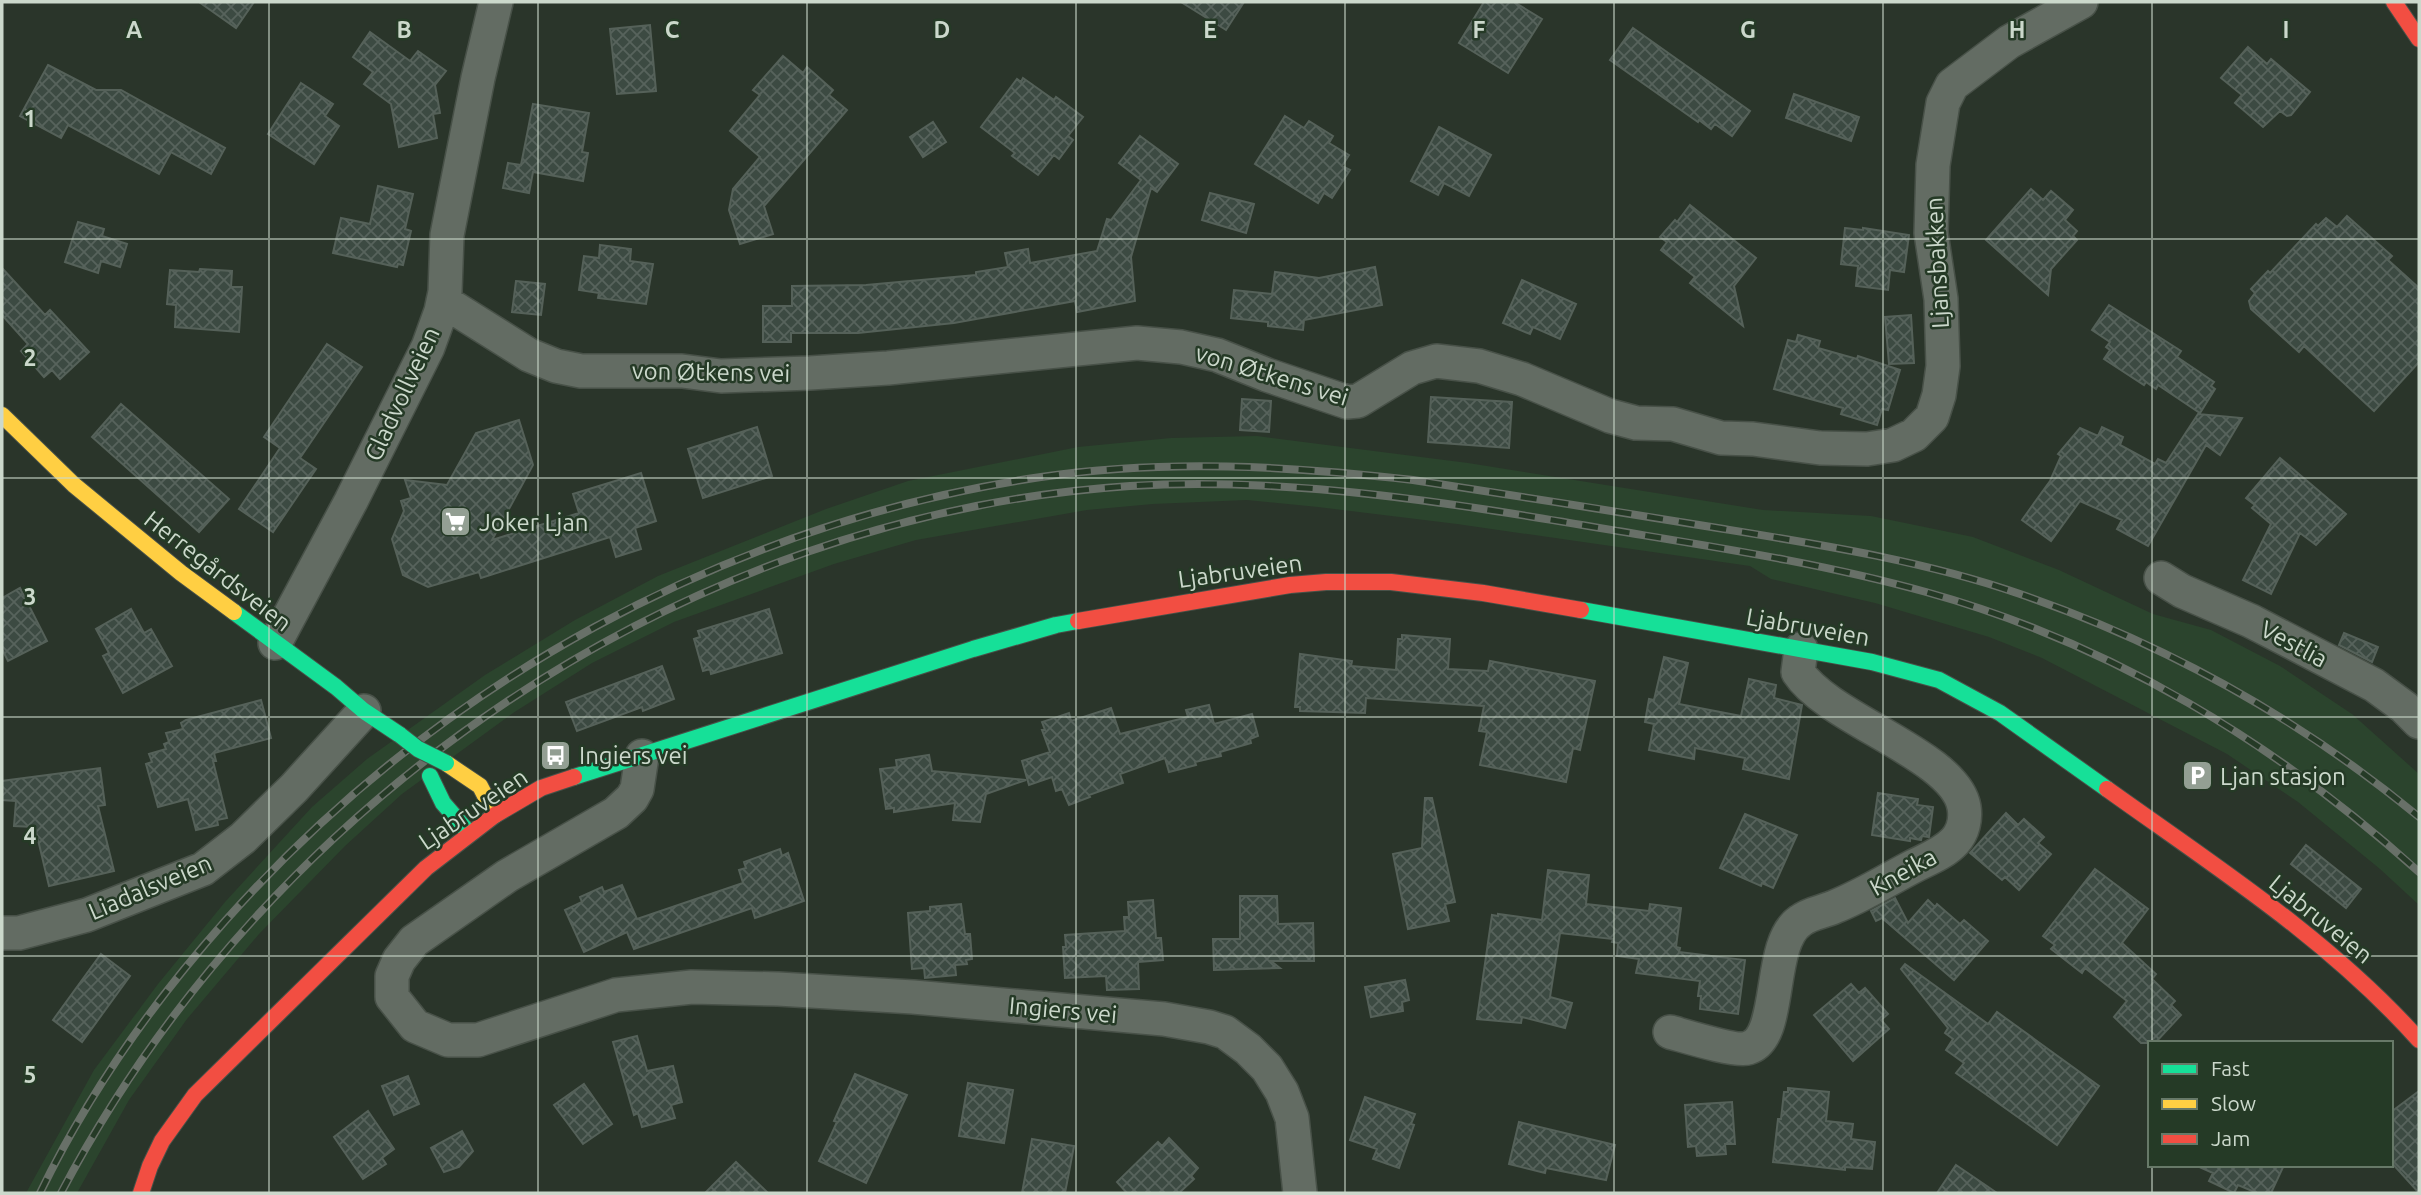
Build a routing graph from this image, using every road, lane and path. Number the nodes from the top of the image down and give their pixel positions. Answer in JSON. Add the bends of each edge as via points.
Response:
{"nodes":[{"id":1,"x":496,"y":2,"type":"edge"},
{"id":2,"x":2081,"y":2,"type":"edge"},
{"id":3,"x":2378,"y":2,"type":"edge"},
{"id":4,"x":2395,"y":2,"type":"edge"},
{"id":5,"x":2414,"y":32,"type":"edge"},
{"id":6,"x":443,"y":301,"type":"junction"},
{"id":7,"x":2,"y":415,"type":"edge"},
{"id":8,"x":1923,"y":426,"type":"joint"},
{"id":9,"x":2161,"y":578,"type":"dead end"},
{"id":10,"x":275,"y":643,"type":"junction"},
{"id":11,"x":1801,"y":649,"type":"junction"},
{"id":12,"x":364,"y":711,"type":"junction"},
{"id":13,"x":2419,"y":722,"type":"edge"},
{"id":14,"x":418,"y":749,"type":"junction"},
{"id":15,"x":642,"y":756,"type":"junction"},
{"id":16,"x":495,"y":815,"type":"junction"},
{"id":17,"x":469,"y":834,"type":"junction"},
{"id":18,"x":2,"y":933,"type":"edge"},
{"id":19,"x":1670,"y":1032,"type":"dead end"},
{"id":20,"x":2419,"y":1040,"type":"edge"},
{"id":21,"x":141,"y":1193,"type":"edge"},
{"id":22,"x":1300,"y":1193,"type":"edge"}],
"edges":[{"from":1,"to":6,"type":"street","name":"Gladvollveien","via":[[447,235]]},
{"from":2,"to":8,"type":"street","name":"Ljansbakken","via":[[2009,42],[1952,85],[1943,103],[1933,164],[1931,233],[1941,299],[1943,366],[1939,395]]},
{"from":3,"to":5,"type":"main road"},
{"from":4,"to":5,"type":"main road"},
{"from":6,"to":8,"type":"street","name":"von Øtkens vei","via":[[528,355],[581,371],[682,371],[721,376],[810,373],[1137,342],[1217,355],[1347,402],[1358,401],[1412,368],[1436,361],[1479,366],[1522,379],[1610,416],[1636,423],[1673,424],[1721,438],[1867,449],[1893,445]]},
{"from":6,"to":10,"type":"street","name":"Gladvollveien","via":[[428,347]]},
{"from":7,"to":10,"type":"main road","name":"Herregårdsveien","via":[[96,504]]},
{"from":9,"to":13,"type":"street","name":"Vestlia","via":[[2374,685]]},
{"from":10,"to":12,"type":"main road","name":"Herregårdsveien"},
{"from":11,"to":15,"type":"main road","name":"Ljabruveien","via":[[1439,586],[1360,581],[1290,585],[1056,625]]},
{"from":11,"to":19,"type":"street","name":"Kneika","via":[[1798,672],[1809,685],[1952,783],[1964,804],[1962,832],[1931,858],[1874,889],[1798,921],[1788,932],[1770,1016],[1756,1044],[1742,1049]]},
{"from":11,"to":20,"type":"main road","name":"Ljabruveien","via":[[1922,675],[1983,702],[2325,948]]},
{"from":12,"to":14,"type":"main road","name":"Herregårdsveien","bridge":true},
{"from":12,"to":18,"type":"street","name":"Liadalsveien","via":[[294,788],[203,869],[87,915],[19,933]]},
{"from":14,"to":16,"type":"main road","name":"Herregårdsveien","bridge":true,"via":[[480,786]]},
{"from":14,"to":17,"type":"main road","name":"Herregårdsveien","via":[[443,803]]},
{"from":15,"to":16,"type":"main road","name":"Ljabruveien","via":[[553,783]]},
{"from":15,"to":22,"type":"street","name":"Ingiers vei","via":[[637,789],[625,806],[507,876],[414,941],[392,976],[392,997],[415,1026],[448,1040],[478,1040],[616,995],[692,987],[913,997],[1209,1027],[1225,1032],[1248,1049],[1282,1093],[1292,1118]]},
{"from":16,"to":17,"type":"main road","name":"Ljabruveien"},
{"from":17,"to":21,"type":"main road","name":"Ljabruveien","via":[[412,881],[195,1095],[158,1145]]}]}
